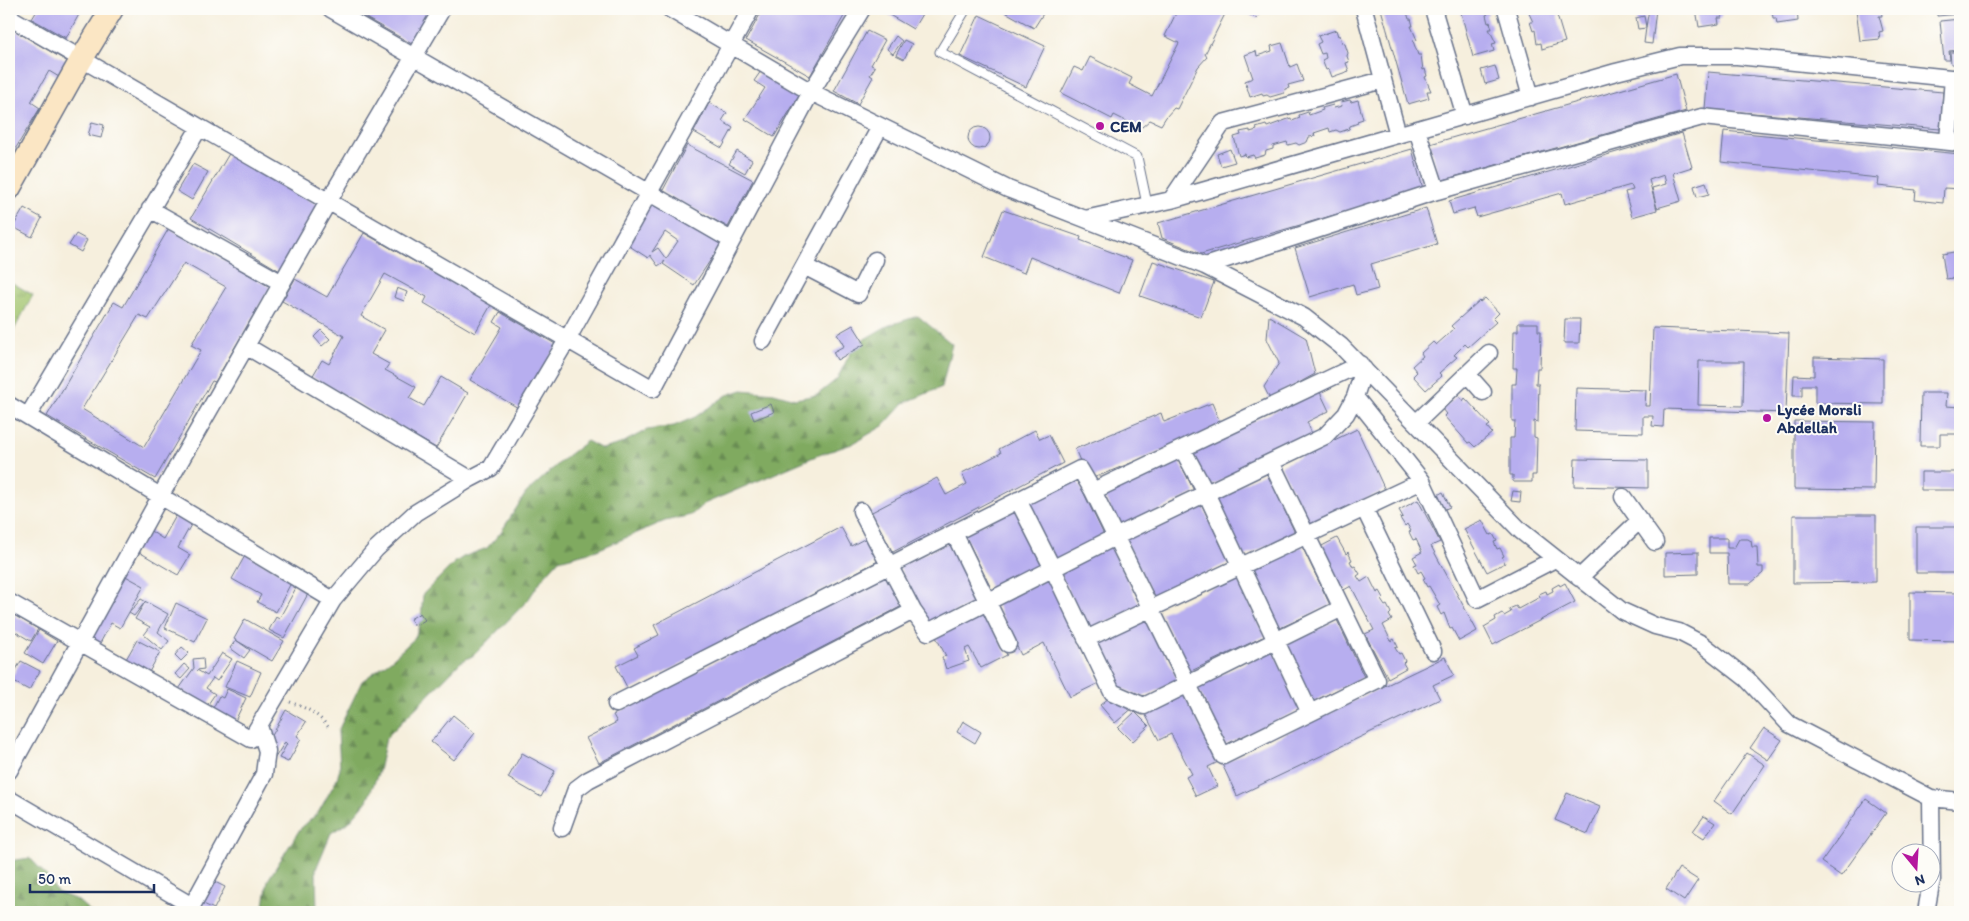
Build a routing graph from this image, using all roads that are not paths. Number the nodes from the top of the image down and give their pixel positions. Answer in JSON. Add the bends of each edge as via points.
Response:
{"nodes":[{"id":1,"x":112,"y":9,"type":"edge"},
{"id":2,"x":331,"y":9,"type":"edge"},
{"id":3,"x":442,"y":9,"type":"edge"},
{"id":4,"x":670,"y":9,"type":"edge"},
{"id":5,"x":751,"y":9,"type":"edge"},
{"id":6,"x":862,"y":9,"type":"edge"},
{"id":7,"x":966,"y":9,"type":"edge"},
{"id":8,"x":1364,"y":9,"type":"edge"},
{"id":9,"x":1433,"y":9,"type":"edge"},
{"id":10,"x":1506,"y":9,"type":"edge"},
{"id":11,"x":9,"y":18,"type":"edge"},
{"id":12,"x":730,"y":44,"type":"junction"},
{"id":13,"x":415,"y":58,"type":"junction"},
{"id":14,"x":81,"y":60,"type":"junction"},
{"id":15,"x":1957,"y":78,"type":"edge"},
{"id":16,"x":1383,"y":80,"type":"junction"},
{"id":17,"x":811,"y":92,"type":"junction"},
{"id":18,"x":1530,"y":97,"type":"junction"},
{"id":19,"x":1465,"y":116,"type":"junction"},
{"id":20,"x":880,"y":126,"type":"junction"},
{"id":21,"x":199,"y":128,"type":"junction"},
{"id":22,"x":1417,"y":130,"type":"junction"},
{"id":23,"x":1398,"y":135,"type":"junction"},
{"id":24,"x":1954,"y":142,"type":"edge"},
{"id":25,"x":9,"y":189,"type":"edge"},
{"id":26,"x":1437,"y":191,"type":"junction"},
{"id":27,"x":649,"y":192,"type":"junction"},
{"id":28,"x":1171,"y":200,"type":"junction"},
{"id":29,"x":328,"y":202,"type":"junction"},
{"id":30,"x":1147,"y":204,"type":"junction"},
{"id":31,"x":150,"y":209,"type":"junction"},
{"id":32,"x":1085,"y":219,"type":"junction"},
{"id":33,"x":731,"y":240,"type":"junction"},
{"id":34,"x":876,"y":260,"type":"dead end"},
{"id":35,"x":804,"y":266,"type":"junction"},
{"id":36,"x":1205,"y":266,"type":"junction"},
{"id":37,"x":282,"y":283,"type":"junction"},
{"id":38,"x":567,"y":340,"type":"junction"},
{"id":39,"x":763,"y":341,"type":"dead end"},
{"id":40,"x":246,"y":346,"type":"junction"},
{"id":41,"x":1489,"y":353,"type":"dead end"},
{"id":42,"x":1362,"y":367,"type":"junction"},
{"id":43,"x":1467,"y":374,"type":"junction"},
{"id":44,"x":1483,"y":392,"type":"dead end"},
{"id":45,"x":1355,"y":398,"type":"junction"},
{"id":46,"x":9,"y":405,"type":"edge"},
{"id":47,"x":28,"y":416,"type":"junction"},
{"id":48,"x":1416,"y":423,"type":"junction"},
{"id":49,"x":1182,"y":450,"type":"junction"},
{"id":50,"x":1271,"y":462,"type":"junction"},
{"id":51,"x":470,"y":479,"type":"junction"},
{"id":52,"x":1422,"y":481,"type":"junction"},
{"id":53,"x":1093,"y":492,"type":"junction"},
{"id":54,"x":1206,"y":493,"type":"junction"},
{"id":55,"x":161,"y":495,"type":"junction"},
{"id":56,"x":1623,"y":497,"type":"dead end"},
{"id":57,"x":1018,"y":500,"type":"junction"},
{"id":58,"x":1364,"y":508,"type":"junction"},
{"id":59,"x":861,"y":511,"type":"dead end"},
{"id":60,"x":1640,"y":520,"type":"junction"},
{"id":61,"x":954,"y":533,"type":"junction"},
{"id":62,"x":1306,"y":534,"type":"junction"},
{"id":63,"x":1115,"y":537,"type":"junction"},
{"id":64,"x":1655,"y":542,"type":"dead end"},
{"id":65,"x":1555,"y":559,"type":"junction"},
{"id":66,"x":890,"y":565,"type":"junction"},
{"id":67,"x":1240,"y":566,"type":"junction"},
{"id":68,"x":1053,"y":569,"type":"junction"},
{"id":69,"x":1579,"y":578,"type":"junction"},
{"id":70,"x":333,"y":600,"type":"junction"},
{"id":71,"x":9,"y":602,"type":"edge"},
{"id":72,"x":987,"y":602,"type":"junction"},
{"id":73,"x":1150,"y":608,"type":"junction"},
{"id":74,"x":1342,"y":608,"type":"junction"},
{"id":75,"x":913,"y":611,"type":"junction"},
{"id":76,"x":1086,"y":640,"type":"junction"},
{"id":77,"x":1275,"y":641,"type":"junction"},
{"id":78,"x":80,"y":642,"type":"junction"},
{"id":79,"x":1008,"y":644,"type":"dead end"},
{"id":80,"x":1433,"y":651,"type":"dead end"},
{"id":81,"x":1188,"y":684,"type":"junction"},
{"id":82,"x":616,"y":704,"type":"dead end"},
{"id":83,"x":1310,"y":713,"type":"junction"},
{"id":84,"x":259,"y":726,"type":"junction"},
{"id":85,"x":9,"y":771,"type":"edge"},
{"id":86,"x":1931,"y":798,"type":"junction"},
{"id":87,"x":9,"y":800,"type":"edge"},
{"id":88,"x":1960,"y":800,"type":"edge"},
{"id":89,"x":562,"y":828,"type":"dead end"},
{"id":90,"x":1931,"y":844,"type":"edge"},
{"id":91,"x":1929,"y":894,"type":"edge"},
{"id":92,"x":1926,"y":912,"type":"edge"}],
"edges":[{"from":1,"to":14,"type":"main road"},
{"from":2,"to":13,"type":"street"},
{"from":3,"to":13,"type":"street"},
{"from":4,"to":12,"type":"street"},
{"from":5,"to":12,"type":"street"},
{"from":6,"to":17,"type":"street"},
{"from":7,"to":30,"type":"lane","via":[[940,52],[1137,157]]},
{"from":8,"to":16,"type":"street"},
{"from":9,"to":19,"type":"street"},
{"from":10,"to":18,"type":"street"},
{"from":11,"to":14,"type":"street"},
{"from":12,"to":17,"type":"street"},
{"from":12,"to":27,"type":"street"},
{"from":13,"to":27,"type":"street"},
{"from":13,"to":29,"type":"street"},
{"from":14,"to":21,"type":"street"},
{"from":14,"to":25,"type":"main road"},
{"from":15,"to":18,"type":"street","via":[[1737,56],[1680,56]]},
{"from":15,"to":24,"type":"street"},
{"from":16,"to":23,"type":"street"},
{"from":16,"to":28,"type":"street","via":[[1222,123]]},
{"from":17,"to":20,"type":"street"},
{"from":17,"to":33,"type":"street"},
{"from":18,"to":19,"type":"street"},
{"from":19,"to":22,"type":"street"},
{"from":20,"to":32,"type":"street","via":[[1008,190]]},
{"from":20,"to":35,"type":"street"},
{"from":21,"to":29,"type":"street"},
{"from":21,"to":31,"type":"street"},
{"from":22,"to":23,"type":"street"},
{"from":22,"to":26,"type":"street"},
{"from":23,"to":28,"type":"street"},
{"from":24,"to":26,"type":"street","via":[[1702,117]]},
{"from":26,"to":36,"type":"street"},
{"from":27,"to":33,"type":"street"},
{"from":27,"to":38,"type":"street"},
{"from":28,"to":30,"type":"street"},
{"from":29,"to":37,"type":"street"},
{"from":29,"to":38,"type":"street"},
{"from":30,"to":32,"type":"street"},
{"from":31,"to":37,"type":"street"},
{"from":31,"to":47,"type":"street"},
{"from":32,"to":36,"type":"street"},
{"from":33,"to":38,"type":"street","via":[[653,389]]},
{"from":34,"to":35,"type":"street","via":[[858,294]]},
{"from":35,"to":39,"type":"street"},
{"from":36,"to":42,"type":"street","via":[[1304,317]]},
{"from":37,"to":40,"type":"street"},
{"from":38,"to":51,"type":"street","via":[[491,468]]},
{"from":40,"to":51,"type":"street"},
{"from":40,"to":55,"type":"street"},
{"from":41,"to":43,"type":"street"},
{"from":42,"to":45,"type":"street"},
{"from":42,"to":48,"type":"street"},
{"from":42,"to":49,"type":"street"},
{"from":43,"to":44,"type":"street"},
{"from":43,"to":48,"type":"street"},
{"from":45,"to":50,"type":"street","via":[[1346,414],[1325,436]]},
{"from":45,"to":52,"type":"street"},
{"from":46,"to":47,"type":"street"},
{"from":47,"to":55,"type":"street"},
{"from":48,"to":65,"type":"street","via":[[1521,531]]},
{"from":49,"to":53,"type":"street"},
{"from":49,"to":54,"type":"street"},
{"from":50,"to":54,"type":"street"},
{"from":50,"to":62,"type":"street"},
{"from":51,"to":70,"type":"street","via":[[396,529]]},
{"from":52,"to":58,"type":"street"},
{"from":52,"to":65,"type":"street","via":[[1477,599]]},
{"from":53,"to":57,"type":"street","via":[[1080,469]]},
{"from":53,"to":63,"type":"street"},
{"from":54,"to":63,"type":"street"},
{"from":54,"to":67,"type":"street"},
{"from":55,"to":70,"type":"street"},
{"from":55,"to":78,"type":"street"},
{"from":56,"to":60,"type":"street"},
{"from":57,"to":61,"type":"street"},
{"from":57,"to":68,"type":"street"},
{"from":58,"to":62,"type":"street"},
{"from":58,"to":80,"type":"street"},
{"from":59,"to":66,"type":"street"},
{"from":60,"to":64,"type":"street"},
{"from":60,"to":69,"type":"street"},
{"from":61,"to":66,"type":"street"},
{"from":61,"to":72,"type":"street"},
{"from":62,"to":67,"type":"street"},
{"from":62,"to":74,"type":"street"},
{"from":63,"to":68,"type":"street"},
{"from":63,"to":73,"type":"street"},
{"from":65,"to":69,"type":"street"},
{"from":66,"to":75,"type":"street"},
{"from":66,"to":82,"type":"street"},
{"from":67,"to":73,"type":"street"},
{"from":67,"to":77,"type":"street"},
{"from":68,"to":72,"type":"street"},
{"from":68,"to":76,"type":"street"},
{"from":69,"to":86,"type":"street","via":[[1622,611],[1702,644],[1746,679],[1789,724]]},
{"from":70,"to":84,"type":"street"},
{"from":71,"to":78,"type":"street"},
{"from":72,"to":75,"type":"street","via":[[928,632]]},
{"from":72,"to":79,"type":"street"},
{"from":73,"to":76,"type":"street"},
{"from":73,"to":81,"type":"street"},
{"from":74,"to":77,"type":"street"},
{"from":74,"to":83,"type":"street","via":[[1377,680]]},
{"from":75,"to":89,"type":"street","via":[[588,780],[576,789]]},
{"from":76,"to":81,"type":"street","via":[[1112,692],[1144,706]]},
{"from":77,"to":81,"type":"street"},
{"from":77,"to":83,"type":"street"},
{"from":78,"to":84,"type":"street","via":[[251,739]]},
{"from":78,"to":85,"type":"street"},
{"from":81,"to":83,"type":"street","via":[[1223,756]]},
{"from":84,"to":87,"type":"street","via":[[266,751],[264,774],[192,906]]},
{"from":86,"to":88,"type":"street"},
{"from":86,"to":90,"type":"street"},
{"from":91,"to":92,"type":"street"}]}
